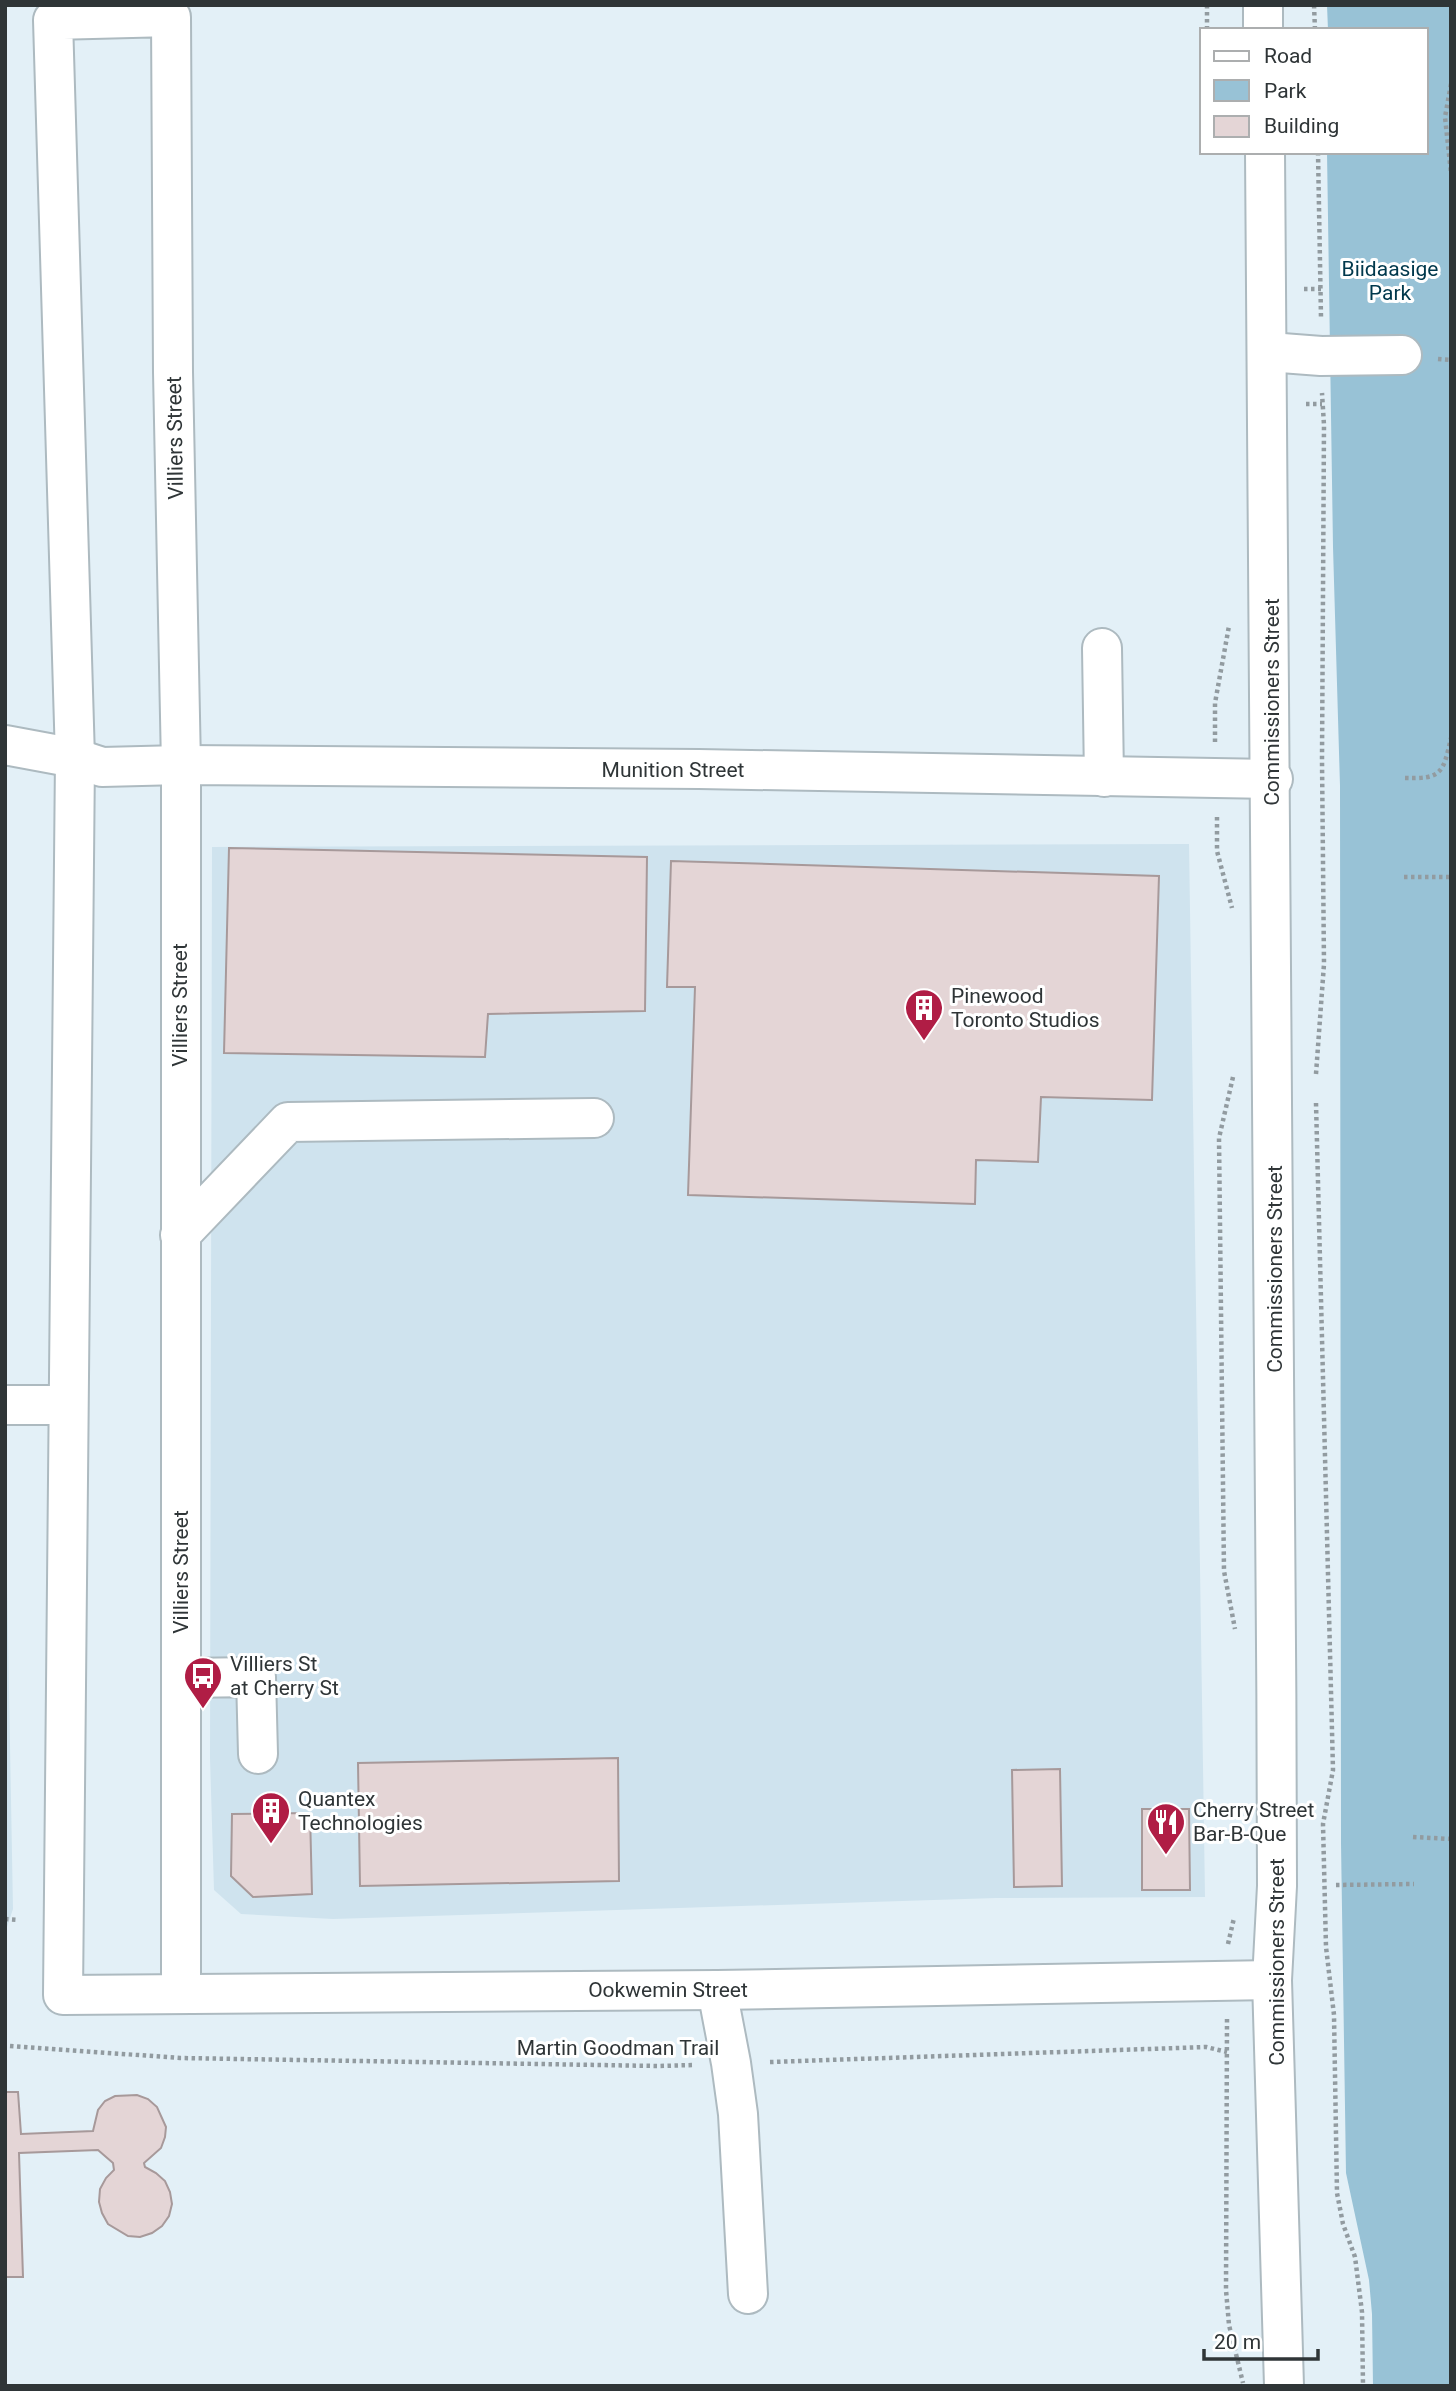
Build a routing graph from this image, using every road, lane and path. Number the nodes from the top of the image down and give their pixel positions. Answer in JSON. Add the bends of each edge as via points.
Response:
{"nodes":[{"id":1,"x":1207,"y":5,"type":"edge"},
{"id":2,"x":1263,"y":5,"type":"edge"},
{"id":3,"x":1314,"y":5,"type":"edge"},
{"id":4,"x":1207,"y":28,"type":"edge"},
{"id":5,"x":1264,"y":28,"type":"edge"},
{"id":6,"x":1315,"y":28,"type":"edge"},
{"id":7,"x":1451,"y":84,"type":"edge"},
{"id":8,"x":1265,"y":154,"type":"edge"},
{"id":9,"x":1318,"y":154,"type":"edge"},
{"id":10,"x":1451,"y":173,"type":"edge"},
{"id":11,"x":1269,"y":352,"type":"junction"},
{"id":12,"x":1402,"y":355,"type":"dead end"},
{"id":13,"x":1321,"y":356,"type":"junction"},
{"id":14,"x":1229,"y":614,"type":"dead end"},
{"id":15,"x":1102,"y":648,"type":"dead end"},
{"id":16,"x":1451,"y":738,"type":"edge"},
{"id":17,"x":5,"y":745,"type":"edge"},
{"id":18,"x":75,"y":758,"type":"junction"},
{"id":19,"x":181,"y":765,"type":"junction"},
{"id":20,"x":1104,"y":777,"type":"junction"},
{"id":21,"x":1216,"y":778,"type":"junction"},
{"id":22,"x":1405,"y":778,"type":"dead end"},
{"id":23,"x":1273,"y":779,"type":"junction"},
{"id":24,"x":1404,"y":877,"type":"dead end"},
{"id":25,"x":1451,"y":877,"type":"edge"},
{"id":26,"x":1233,"y":910,"type":"dead end"},
{"id":27,"x":1234,"y":1068,"type":"dead end"},
{"id":28,"x":1315,"y":1077,"type":"dead end"},
{"id":29,"x":1316,"y":1091,"type":"dead end"},
{"id":30,"x":594,"y":1118,"type":"dead end"},
{"id":31,"x":180,"y":1235,"type":"junction"},
{"id":32,"x":5,"y":1405,"type":"edge"},
{"id":33,"x":68,"y":1405,"type":"junction"},
{"id":34,"x":1237,"y":1639,"type":"dead end"},
{"id":35,"x":181,"y":1678,"type":"junction"},
{"id":36,"x":258,"y":1754,"type":"dead end"},
{"id":37,"x":1413,"y":1836,"type":"dead end"},
{"id":38,"x":1451,"y":1839,"type":"edge"},
{"id":39,"x":1414,"y":1884,"type":"dead end"},
{"id":40,"x":1336,"y":1885,"type":"dead end"},
{"id":41,"x":5,"y":1919,"type":"edge"},
{"id":42,"x":18,"y":1920,"type":"dead end"},
{"id":43,"x":1272,"y":1979,"type":"junction"},
{"id":44,"x":717,"y":1990,"type":"junction"},
{"id":45,"x":181,"y":1993,"type":"junction"},
{"id":46,"x":10,"y":2046,"type":"dead end"},
{"id":47,"x":732,"y":2063,"type":"junction"},
{"id":48,"x":748,"y":2294,"type":"dead end"},
{"id":49,"x":1244,"y":2386,"type":"edge"},
{"id":50,"x":1284,"y":2386,"type":"edge"},
{"id":51,"x":1363,"y":2386,"type":"edge"}],
"edges":[{"from":1,"to":4,"type":"path"},
{"from":2,"to":5,"type":"street"},
{"from":3,"to":6,"type":"path"},
{"from":7,"to":10,"type":"path","via":[[1445,117]]},
{"from":8,"to":11,"type":"street","name":"Commissioners Street"},
{"from":9,"to":13,"type":"path"},
{"from":11,"to":13,"type":"street"},
{"from":11,"to":23,"type":"street","name":"Commissioners Street"},
{"from":12,"to":13,"type":"street"},
{"from":13,"to":28,"type":"path","via":[[1324,964]]},
{"from":14,"to":21,"type":"path","via":[[1215,703]]},
{"from":15,"to":20,"type":"street"},
{"from":16,"to":22,"type":"path","via":[[1444,766],[1429,778]]},
{"from":17,"to":18,"type":"street","name":"Munition Street"},
{"from":18,"to":19,"type":"street","name":"Munition Street","via":[[102,767]]},
{"from":18,"to":19,"type":"street","name":"Villiers Street","via":[[53,20],[171,17]]},
{"from":18,"to":33,"type":"street"},
{"from":19,"to":20,"type":"street","name":"Munition Street"},
{"from":19,"to":31,"type":"street","name":"Villiers Street"},
{"from":20,"to":21,"type":"street","name":"Munition Street"},
{"from":21,"to":23,"type":"street","name":"Munition Street"},
{"from":21,"to":26,"type":"path","via":[[1217,851]]},
{"from":23,"to":43,"type":"street","name":"Commissioners Street","via":[[1278,1886]]},
{"from":24,"to":25,"type":"path"},
{"from":27,"to":34,"type":"path","via":[[1219,1152],[1224,1571]]},
{"from":29,"to":51,"type":"path","via":[[1333,1770],[1323,1824],[1324,1898],[1334,2015],[1337,2193],[1357,2271]]},
{"from":30,"to":31,"type":"street","via":[[288,1122]]},
{"from":31,"to":35,"type":"street","name":"Villiers Street"},
{"from":32,"to":33,"type":"street"},
{"from":33,"to":45,"type":"street","name":"Ookwemin Street","via":[[63,1994]]},
{"from":35,"to":36,"type":"street","via":[[256,1676]]},
{"from":35,"to":45,"type":"street","name":"Villiers Street"},
{"from":37,"to":38,"type":"path"},
{"from":39,"to":40,"type":"path"},
{"from":41,"to":42,"type":"path"},
{"from":43,"to":44,"type":"street","name":"Ookwemin Street"},
{"from":43,"to":50,"type":"street","name":"Commissioners Street"},
{"from":44,"to":45,"type":"street","name":"Ookwemin Street"},
{"from":44,"to":47,"type":"street"},
{"from":46,"to":47,"type":"path","name":"Martin Goodman Trail","via":[[180,2058],[658,2066]]},
{"from":47,"to":48,"type":"street"},
{"from":47,"to":49,"type":"path","name":"Martin Goodman Trail","via":[[1206,2047],[1227,2052],[1226,2290],[1229,2325]]}]}
